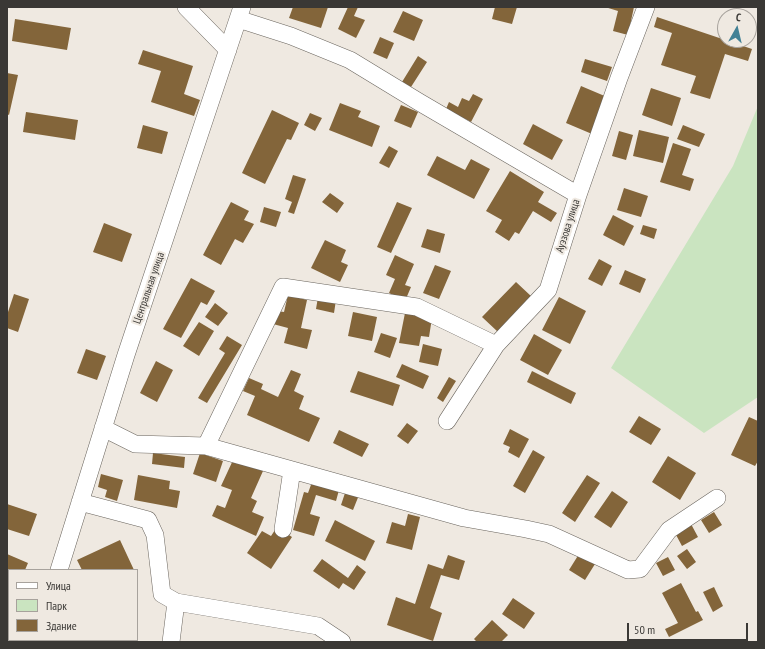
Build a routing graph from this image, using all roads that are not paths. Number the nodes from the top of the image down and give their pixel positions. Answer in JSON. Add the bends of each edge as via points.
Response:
{"nodes":[{"id":1,"x":186,"y":7,"type":"edge"},
{"id":2,"x":646,"y":7,"type":"edge"},
{"id":3,"x":240,"y":13,"type":"edge"},
{"id":4,"x":228,"y":50,"type":"junction"},
{"id":5,"x":578,"y":195,"type":"junction"},
{"id":6,"x":496,"y":346,"type":"junction"},
{"id":7,"x":447,"y":421,"type":"dead end"},
{"id":8,"x":103,"y":428,"type":"junction"},
{"id":9,"x":206,"y":446,"type":"junction"},
{"id":10,"x":292,"y":470,"type":"junction"},
{"id":11,"x":717,"y":498,"type":"dead end"},
{"id":12,"x":80,"y":502,"type":"junction"},
{"id":13,"x":283,"y":529,"type":"dead end"},
{"id":14,"x":59,"y":569,"type":"edge"},
{"id":15,"x":176,"y":602,"type":"junction"},
{"id":16,"x":171,"y":642,"type":"edge"},
{"id":17,"x":342,"y":642,"type":"edge"}],
"edges":[{"from":1,"to":4,"type":"street"},
{"from":2,"to":5,"type":"street","name":"Ауэзова улица"},
{"from":3,"to":4,"type":"street","name":"Центральная улица"},
{"from":3,"to":5,"type":"street","via":[[350,60]]},
{"from":4,"to":8,"type":"street","name":"Центральная улица"},
{"from":5,"to":6,"type":"street","name":"Ауэзова улица","via":[[548,290]]},
{"from":6,"to":7,"type":"street","name":"Ауэзова улица"},
{"from":6,"to":9,"type":"street","via":[[417,307],[283,287]]},
{"from":8,"to":9,"type":"street","via":[[135,444]]},
{"from":8,"to":12,"type":"street","name":"Центральная улица"},
{"from":9,"to":10,"type":"street"},
{"from":10,"to":11,"type":"street","via":[[464,518],[549,534],[628,570],[640,569],[669,530]]},
{"from":10,"to":13,"type":"street"},
{"from":12,"to":14,"type":"street","name":"Центральная улица"},
{"from":12,"to":15,"type":"street","via":[[148,520],[155,535],[162,594]]},
{"from":15,"to":16,"type":"street"},
{"from":15,"to":17,"type":"street","via":[[318,626]]}]}
